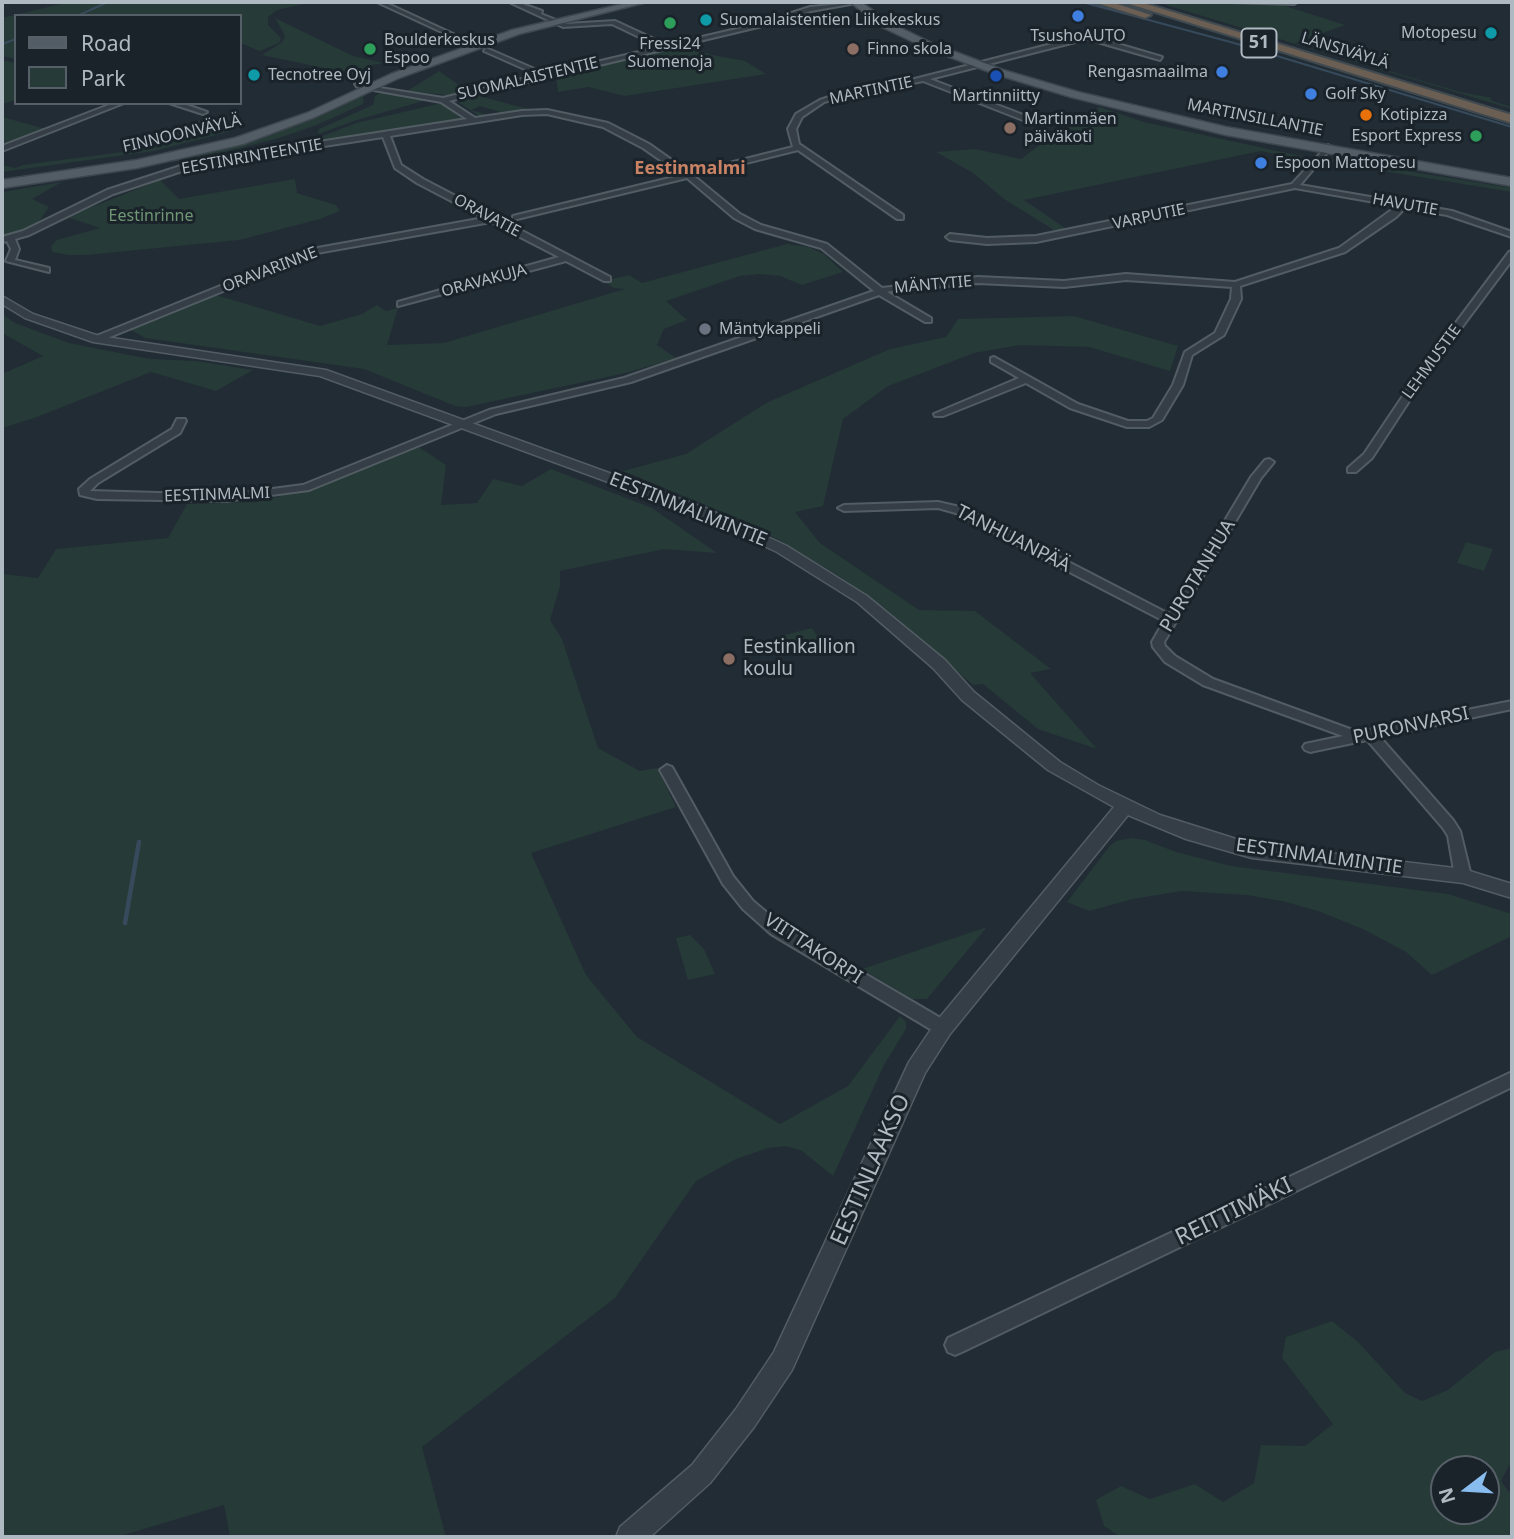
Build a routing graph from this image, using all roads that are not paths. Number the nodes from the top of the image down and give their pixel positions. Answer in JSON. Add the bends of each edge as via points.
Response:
{"nodes":[{"id":1,"x":380,"y":2,"type":"edge"},
{"id":2,"x":512,"y":2,"type":"edge"},
{"id":3,"x":618,"y":2,"type":"edge"},
{"id":4,"x":642,"y":2,"type":"edge"},
{"id":5,"x":856,"y":2,"type":"edge"},
{"id":6,"x":867,"y":2,"type":"edge"},
{"id":7,"x":1129,"y":2,"type":"edge"},
{"id":8,"x":1147,"y":2,"type":"edge"},
{"id":9,"x":1233,"y":2,"type":"edge"},
{"id":10,"x":1294,"y":2,"type":"edge"},
{"id":11,"x":1103,"y":3,"type":"edge"},
{"id":12,"x":552,"y":19,"type":"junction"},
{"id":13,"x":476,"y":46,"type":"junction"},
{"id":14,"x":666,"y":47,"type":"junction"},
{"id":15,"x":1160,"y":58,"type":"dead end"},
{"id":16,"x":982,"y":64,"type":"junction"},
{"id":17,"x":543,"y":75,"type":"junction"},
{"id":18,"x":924,"y":79,"type":"junction"},
{"id":19,"x":1389,"y":83,"type":"junction"},
{"id":20,"x":361,"y":86,"type":"junction"},
{"id":21,"x":443,"y":100,"type":"junction"},
{"id":22,"x":116,"y":105,"type":"edge"},
{"id":23,"x":179,"y":105,"type":"edge"},
{"id":24,"x":202,"y":112,"type":"dead end"},
{"id":25,"x":1512,"y":112,"type":"edge"},
{"id":26,"x":1512,"y":119,"type":"edge"},
{"id":27,"x":1028,"y":120,"type":"dead end"},
{"id":28,"x":474,"y":121,"type":"junction"},
{"id":29,"x":386,"y":135,"type":"junction"},
{"id":30,"x":799,"y":148,"type":"junction"},
{"id":31,"x":1327,"y":148,"type":"junction"},
{"id":32,"x":2,"y":149,"type":"edge"},
{"id":33,"x":689,"y":176,"type":"junction"},
{"id":34,"x":1512,"y":181,"type":"edge"},
{"id":35,"x":2,"y":182,"type":"edge"},
{"id":36,"x":1295,"y":186,"type":"junction"},
{"id":37,"x":1403,"y":205,"type":"junction"},
{"id":38,"x":900,"y":217,"type":"dead end"},
{"id":39,"x":516,"y":218,"type":"dead end"},
{"id":40,"x":493,"y":219,"type":"junction"},
{"id":41,"x":1512,"y":235,"type":"edge"},
{"id":42,"x":950,"y":237,"type":"dead end"},
{"id":43,"x":6,"y":239,"type":"edge"},
{"id":44,"x":1512,"y":254,"type":"edge"},
{"id":45,"x":567,"y":258,"type":"junction"},
{"id":46,"x":46,"y":270,"type":"dead end"},
{"id":47,"x":607,"y":279,"type":"dead end"},
{"id":48,"x":1236,"y":285,"type":"junction"},
{"id":49,"x":879,"y":291,"type":"junction"},
{"id":50,"x":2,"y":299,"type":"edge"},
{"id":51,"x":401,"y":304,"type":"dead end"},
{"id":52,"x":928,"y":320,"type":"dead end"},
{"id":53,"x":97,"y":339,"type":"junction"},
{"id":54,"x":994,"y":360,"type":"dead end"},
{"id":55,"x":1026,"y":379,"type":"junction"},
{"id":56,"x":939,"y":414,"type":"dead end"},
{"id":57,"x":181,"y":421,"type":"dead end"},
{"id":58,"x":463,"y":423,"type":"junction"},
{"id":59,"x":1269,"y":462,"type":"dead end"},
{"id":60,"x":1352,"y":470,"type":"dead end"},
{"id":61,"x":844,"y":508,"type":"dead end"},
{"id":62,"x":1171,"y":620,"type":"junction"},
{"id":63,"x":1512,"y":705,"type":"edge"},
{"id":64,"x":1363,"y":737,"type":"junction"},
{"id":65,"x":1310,"y":747,"type":"dead end"},
{"id":66,"x":667,"y":770,"type":"dead end"},
{"id":67,"x":1124,"y":807,"type":"junction"},
{"id":68,"x":1463,"y":876,"type":"junction"},
{"id":69,"x":1512,"y":891,"type":"edge"},
{"id":70,"x":943,"y":1028,"type":"junction"},
{"id":71,"x":1512,"y":1079,"type":"edge"},
{"id":72,"x":955,"y":1345,"type":"dead end"},
{"id":73,"x":630,"y":1537,"type":"edge"}],
"edges":[{"from":1,"to":13,"type":"street"},
{"from":2,"to":12,"type":"street"},
{"from":3,"to":12,"type":"main road","name":"FINNOONVÄYLÄ"},
{"from":4,"to":12,"type":"main road","name":"FINNOONVÄYLÄ"},
{"from":5,"to":14,"type":"street","name":"SUOMALAISTENTIE","via":[[810,9]]},
{"from":5,"to":16,"type":"main road","name":"MARTINSILLANTIE","via":[[895,29]]},
{"from":6,"to":16,"type":"main road","name":"MARTINSILLANTIE","via":[[914,32]]},
{"from":7,"to":19,"type":"highway","name":"LÄNSIVÄYLÄ","number":"51"},
{"from":8,"to":25,"type":"highway","name":"LÄNSIVÄYLÄ","number":"51"},
{"from":9,"to":10,"type":"street"},
{"from":11,"to":19,"type":"highway"},
{"from":12,"to":13,"type":"main road","name":"FINNOONVÄYLÄ"},
{"from":12,"to":14,"type":"street","via":[[565,26],[613,22]]},
{"from":13,"to":17,"type":"street"},
{"from":13,"to":20,"type":"main road","name":"FINNOONVÄYLÄ"},
{"from":14,"to":17,"type":"street","name":"SUOMALAISTENTIE"},
{"from":15,"to":16,"type":"street","name":"MARTINTIE","via":[[1091,37]]},
{"from":16,"to":18,"type":"street","name":"MARTINTIE"},
{"from":16,"to":31,"type":"main road","name":"MARTINSILLANTIE","via":[[1116,105]]},
{"from":17,"to":21,"type":"street","name":"SUOMALAISTENTIE"},
{"from":18,"to":27,"type":"street"},
{"from":18,"to":30,"type":"street","name":"MARTINTIE","via":[[844,94],[810,107],[792,129]]},
{"from":19,"to":26,"type":"highway","name":"LÄNSIVÄYLÄ","number":"51"},
{"from":20,"to":21,"type":"street"},
{"from":20,"to":35,"type":"main road","name":"FINNOONVÄYLÄ","via":[[293,122],[210,149]]},
{"from":21,"to":28,"type":"street"},
{"from":22,"to":32,"type":"street"},
{"from":23,"to":24,"type":"street"},
{"from":28,"to":29,"type":"street","name":"EESTINRINTEENTIE"},
{"from":28,"to":33,"type":"street","name":"EESTINRINTEENTIE","via":[[530,112],[577,117],[616,130]]},
{"from":29,"to":40,"type":"street","name":"ORAVATIE","via":[[398,166]]},
{"from":29,"to":43,"type":"street","name":"EESTINRINTEENTIE","via":[[186,166],[110,192]]},
{"from":30,"to":33,"type":"street"},
{"from":30,"to":38,"type":"street"},
{"from":31,"to":34,"type":"main road","name":"MARTINSILLANTIE"},
{"from":31,"to":36,"type":"street"},
{"from":33,"to":39,"type":"street"},
{"from":33,"to":49,"type":"street","name":"EESTINRINTEENTIE","via":[[746,222],[824,246]]},
{"from":36,"to":37,"type":"street","name":"HAVUTIE"},
{"from":36,"to":42,"type":"street","name":"VARPUTIE","via":[[1036,239]]},
{"from":37,"to":41,"type":"street","name":"HAVUTIE","via":[[1449,213]]},
{"from":37,"to":48,"type":"street","name":"MÄNTYTIE","via":[[1342,250]]},
{"from":40,"to":45,"type":"street","name":"ORAVATIE"},
{"from":40,"to":53,"type":"street","name":"ORAVARINNE","via":[[315,251]]},
{"from":43,"to":46,"type":"street","via":[[15,248],[10,261]]},
{"from":44,"to":60,"type":"street","name":"LEHMUSTIE","via":[[1422,373],[1368,456]]},
{"from":45,"to":47,"type":"street","name":"ORAVATIE"},
{"from":45,"to":51,"type":"street","name":"ORAVAKUJA"},
{"from":48,"to":49,"type":"street","name":"MÄNTYTIE","via":[[1126,277],[1064,285],[955,281]]},
{"from":48,"to":55,"type":"street","via":[[1236,299],[1219,335],[1188,354],[1176,388],[1157,420],[1149,424],[1135,425],[1085,410]]},
{"from":49,"to":52,"type":"street","name":"EESTINRINTEENTIE"},
{"from":49,"to":58,"type":"street","name":"MÄNTYTIE","via":[[627,380]]},
{"from":50,"to":53,"type":"street","name":"EESTINMALMINTIE","via":[[29,316]]},
{"from":53,"to":58,"type":"street","name":"EESTINMALMINTIE","via":[[321,373]]},
{"from":54,"to":55,"type":"street"},
{"from":55,"to":56,"type":"street"},
{"from":57,"to":58,"type":"street","name":"EESTINMALMI","via":[[176,431],[94,481],[84,493],[213,498],[276,494],[345,474]]},
{"from":58,"to":67,"type":"street","name":"EESTINMALMINTIE","via":[[703,512],[782,549],[884,616],[968,696],[1054,766]]},
{"from":59,"to":62,"type":"street","name":"PUROTANHUA"},
{"from":61,"to":62,"type":"street","name":"TANHUANPÄÄ","via":[[937,505],[960,510]]},
{"from":62,"to":64,"type":"street","name":"PUROTANHUA","via":[[1158,647],[1178,665],[1208,682]]},
{"from":63,"to":64,"type":"street","name":"PURONVARSI"},
{"from":64,"to":65,"type":"street","name":"PURONVARSI"},
{"from":64,"to":68,"type":"street","name":"PUROTANHUA","via":[[1448,824],[1455,835]]},
{"from":66,"to":70,"type":"street","name":"VIITTAKORPI","via":[[728,880],[748,905],[777,930]]},
{"from":67,"to":68,"type":"street","name":"EESTINMALMINTIE","via":[[1252,851]]},
{"from":67,"to":70,"type":"street","name":"EESTINLAAKSO"},
{"from":68,"to":69,"type":"street","name":"EESTINMALMINTIE"},
{"from":70,"to":73,"type":"street","name":"EESTINLAAKSO","via":[[917,1068],[783,1361],[701,1474]]},
{"from":71,"to":72,"type":"street","name":"REITTIMÄKI"}]}
